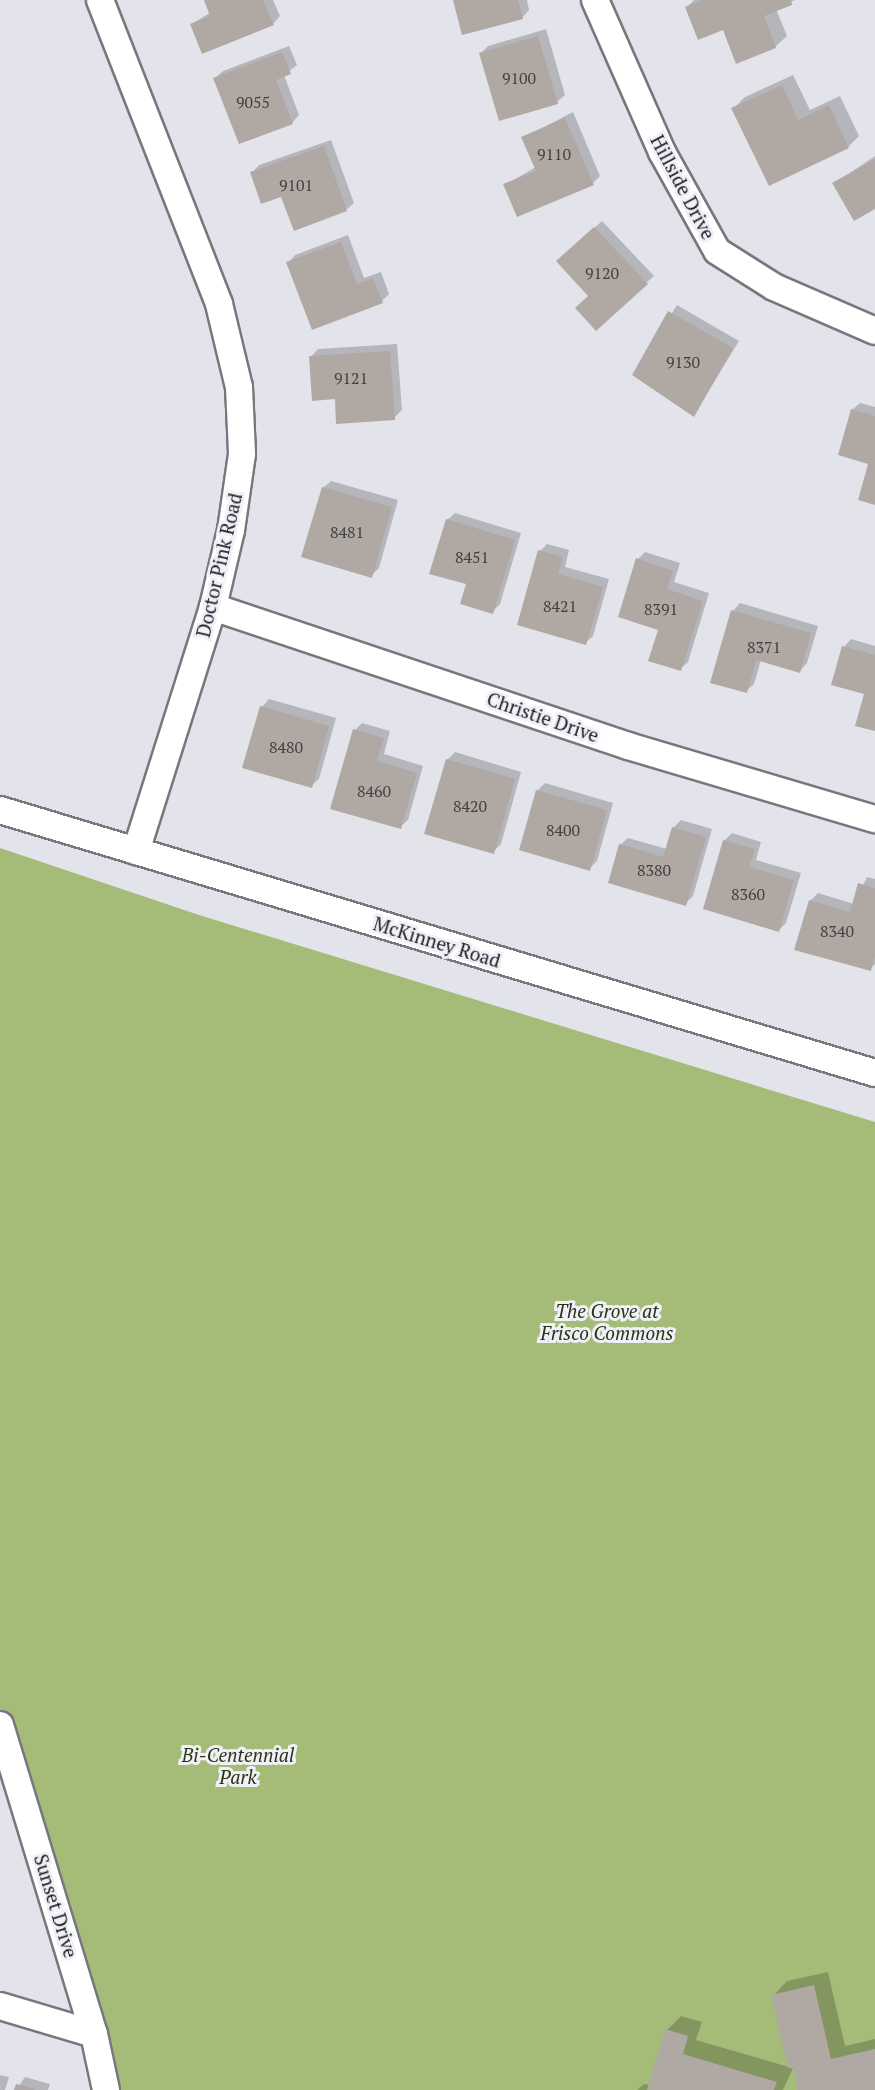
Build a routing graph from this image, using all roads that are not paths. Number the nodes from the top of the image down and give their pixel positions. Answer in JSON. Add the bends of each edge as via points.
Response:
{"nodes":[{"id":1,"x":100,"y":0,"type":"edge"},
{"id":2,"x":595,"y":0,"type":"edge"},
{"id":3,"x":875,"y":331,"type":"edge"},
{"id":4,"x":213,"y":607,"type":"junction"},
{"id":5,"x":0,"y":810,"type":"edge"},
{"id":6,"x":875,"y":819,"type":"edge"},
{"id":7,"x":136,"y":851,"type":"junction"},
{"id":8,"x":875,"y":1073,"type":"edge"},
{"id":9,"x":0,"y":1724,"type":"edge"},
{"id":10,"x":0,"y":2006,"type":"edge"},
{"id":11,"x":94,"y":2034,"type":"junction"},
{"id":12,"x":106,"y":2090,"type":"edge"}],
"edges":[{"from":1,"to":4,"type":"street","name":"Doctor Pink Road","via":[[219,304],[239,387],[242,454]]},
{"from":2,"to":3,"type":"street","name":"Hillside Drive","via":[[662,152],[717,251],[774,287]]},
{"from":4,"to":6,"type":"street","name":"Christie Drive","via":[[628,746]]},
{"from":4,"to":7,"type":"street","name":"Doctor Pink Road"},
{"from":5,"to":7,"type":"street","name":"McKinney Road"},
{"from":7,"to":8,"type":"street","name":"McKinney Road"},
{"from":9,"to":11,"type":"street","name":"Sunset Drive"},
{"from":10,"to":11,"type":"street"},
{"from":11,"to":12,"type":"street","name":"Sunset Drive"}]}
